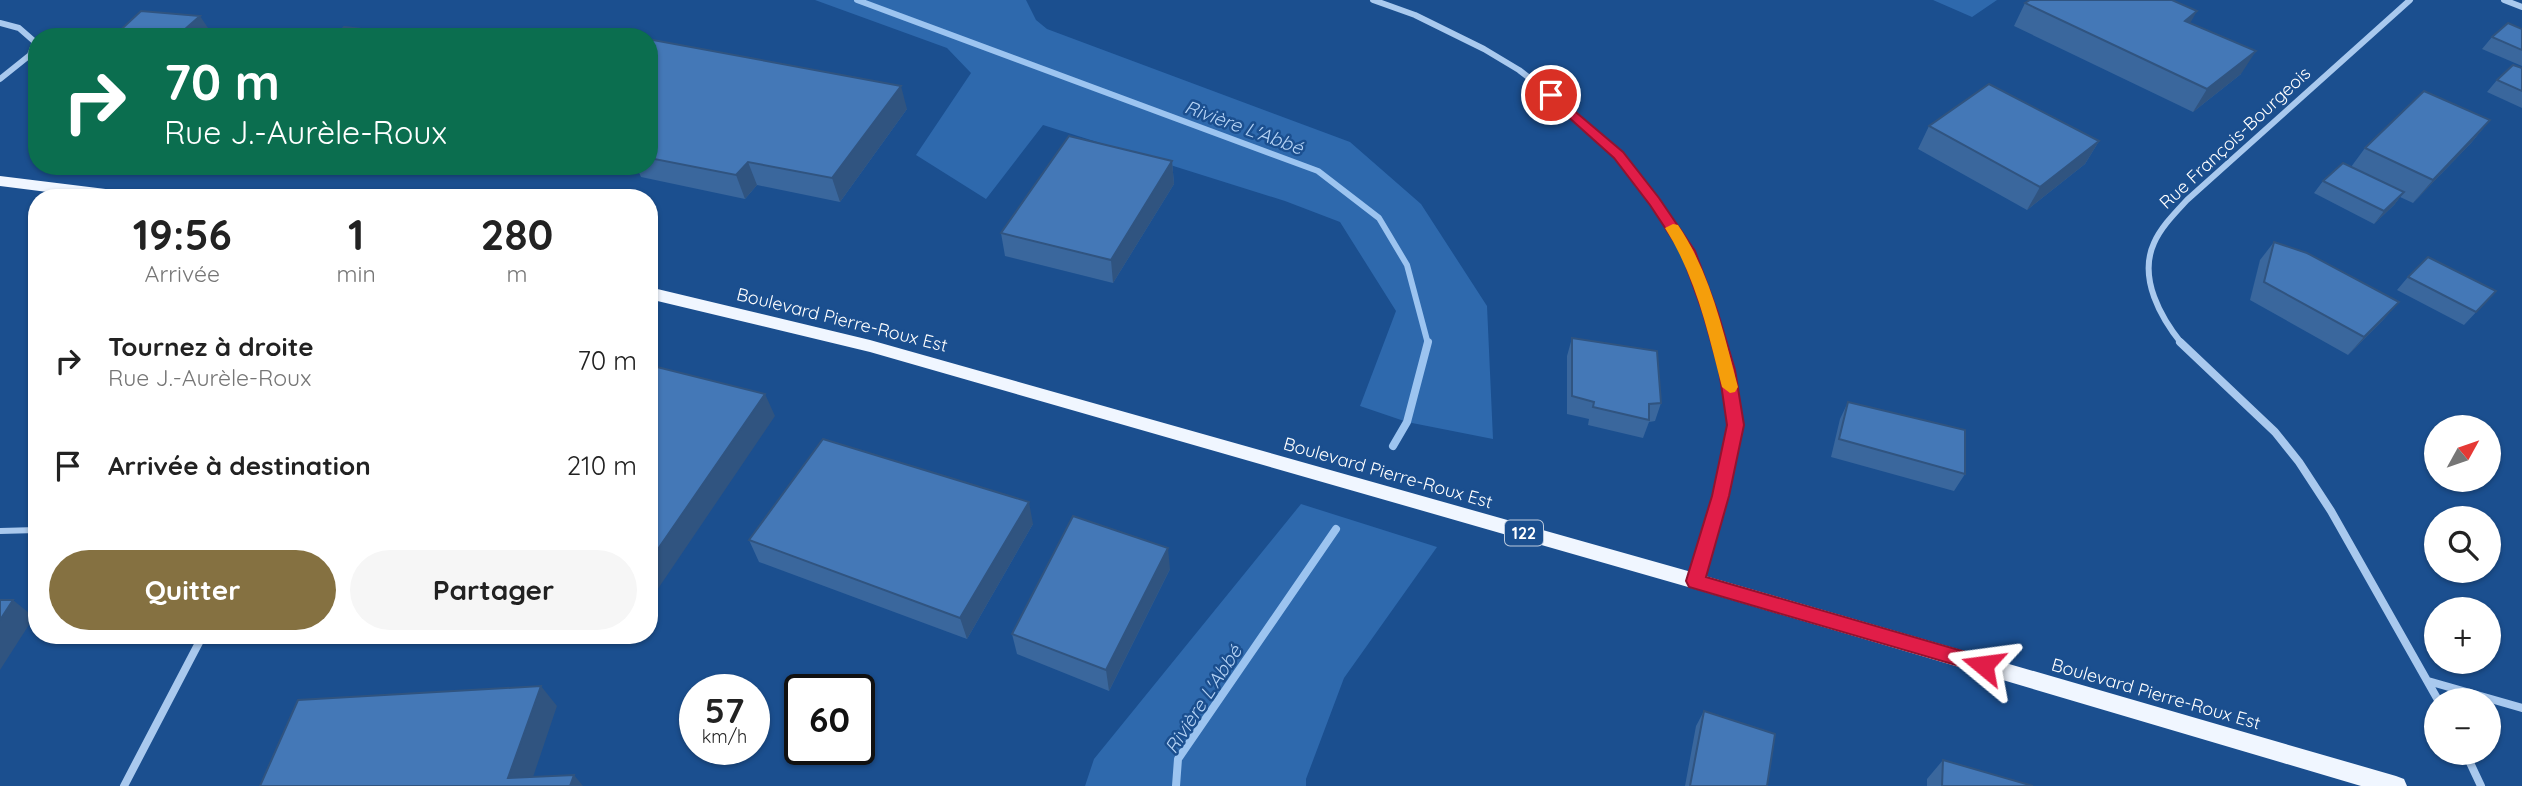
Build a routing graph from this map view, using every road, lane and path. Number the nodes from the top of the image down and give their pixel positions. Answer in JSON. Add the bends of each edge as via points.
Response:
{"nodes":[{"id":1,"x":1373,"y":0,"type":"edge"},
{"id":2,"x":2410,"y":0,"type":"edge"},
{"id":3,"x":2504,"y":0,"type":"edge"},
{"id":4,"x":2522,"y":7,"type":"edge"},
{"id":5,"x":0,"y":23,"type":"edge"},
{"id":6,"x":28,"y":36,"type":"edge"},
{"id":7,"x":28,"y":57,"type":"edge"},
{"id":8,"x":0,"y":79,"type":"edge"},
{"id":9,"x":0,"y":181,"type":"edge"},
{"id":10,"x":65,"y":189,"type":"edge"},
{"id":11,"x":658,"y":295,"type":"edge"},
{"id":12,"x":28,"y":530,"type":"edge"},
{"id":13,"x":0,"y":531,"type":"edge"},
{"id":14,"x":1695,"y":581,"type":"junction"},
{"id":15,"x":198,"y":644,"type":"edge"},
{"id":16,"x":2428,"y":681,"type":"junction"},
{"id":17,"x":2432,"y":688,"type":"edge"},
{"id":18,"x":2522,"y":708,"type":"edge"},
{"id":19,"x":2471,"y":765,"type":"edge"},
{"id":20,"x":124,"y":786,"type":"edge"},
{"id":21,"x":2396,"y":786,"type":"edge"},
{"id":22,"x":2481,"y":786,"type":"edge"}],
"edges":[{"from":1,"to":14,"type":"street","via":[[1484,49],[1567,107],[1618,155],[1688,251],[1727,370],[1735,425],[1721,496]]},
{"from":2,"to":16,"type":"street","name":"Rue François-Bourgeois","via":[[2187,200],[2150,248],[2149,273],[2159,308],[2180,344],[2276,433],[2311,479]]},
{"from":3,"to":4,"type":"street"},
{"from":5,"to":6,"type":"street"},
{"from":7,"to":8,"type":"street"},
{"from":9,"to":10,"type":"main road"},
{"from":11,"to":14,"type":"main road","name":"Boulevard Pierre-Roux Est","number":"122","via":[[870,346]]},
{"from":12,"to":13,"type":"lane"},
{"from":14,"to":21,"type":"main road","name":"Boulevard Pierre-Roux Est","number":"122"},
{"from":15,"to":20,"type":"street"},
{"from":16,"to":17,"type":"street","name":"Rue François-Bourgeois"},
{"from":16,"to":18,"type":"street"},
{"from":19,"to":22,"type":"street"}]}
